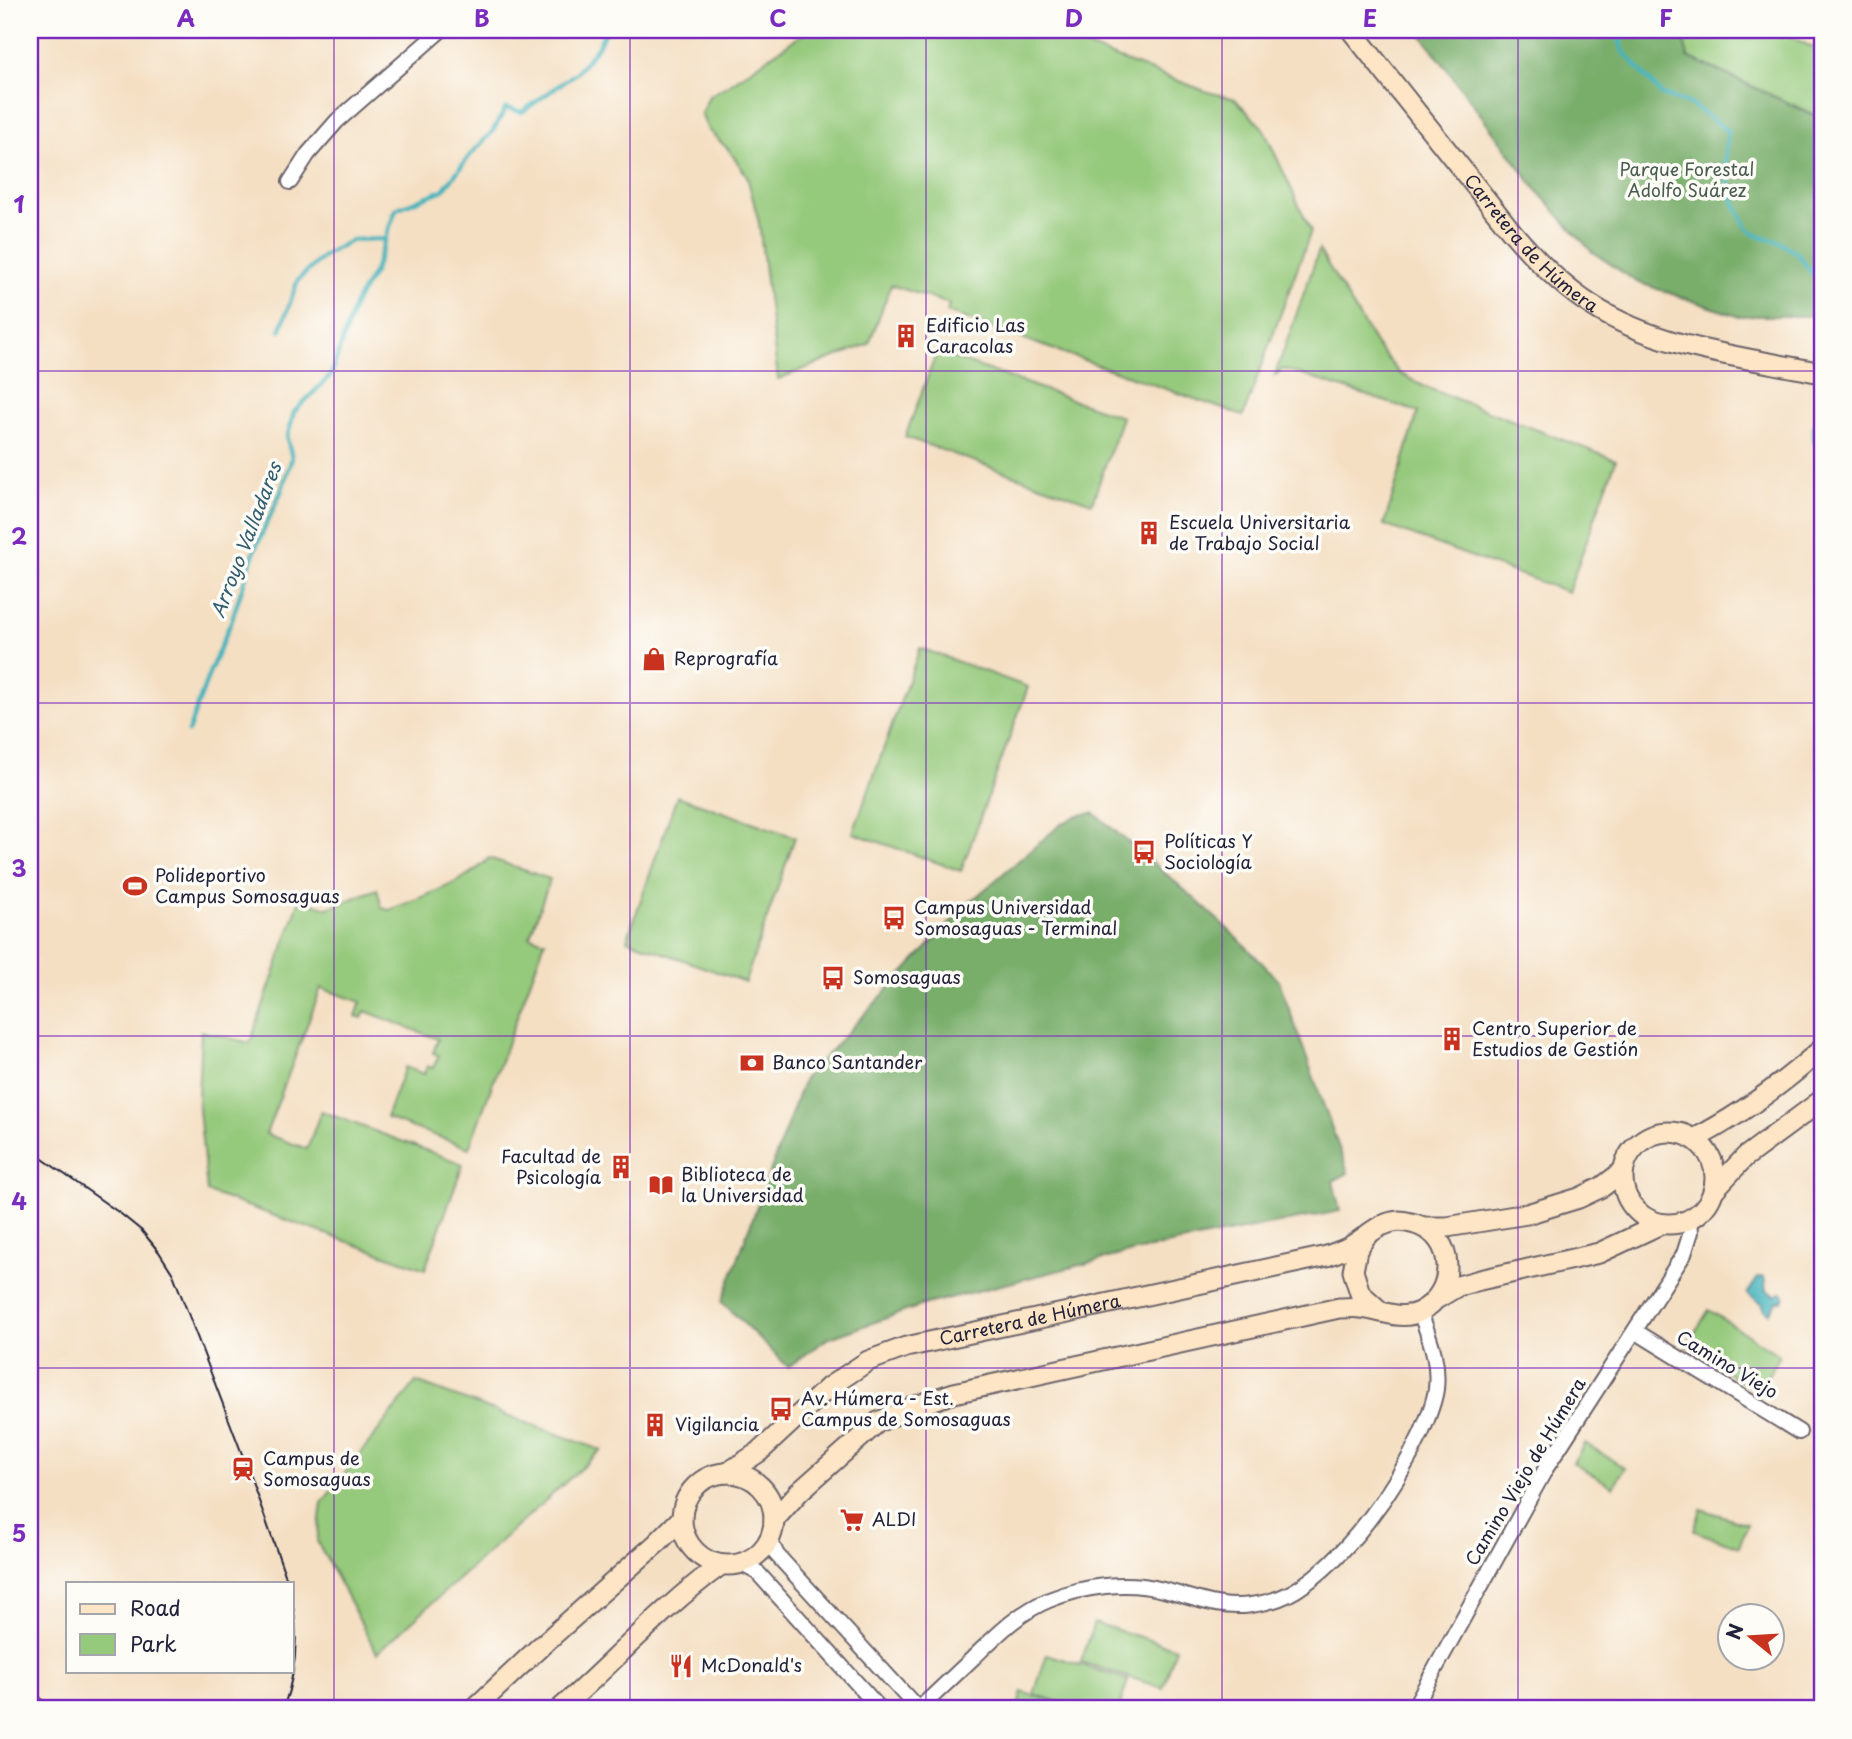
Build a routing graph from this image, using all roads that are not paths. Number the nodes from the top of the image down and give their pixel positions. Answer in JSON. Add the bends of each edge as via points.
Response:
{"nodes":[{"id":1,"x":441,"y":30,"type":"edge"},
{"id":2,"x":1351,"y":30,"type":"edge"},
{"id":3,"x":290,"y":182,"type":"dead end"},
{"id":4,"x":1773,"y":362,"type":"junction"},
{"id":5,"x":1822,"y":363,"type":"edge"},
{"id":6,"x":1822,"y":373,"type":"edge"},
{"id":7,"x":1822,"y":1049,"type":"edge"},
{"id":8,"x":1822,"y":1100,"type":"edge"},
{"id":9,"x":1694,"y":1139,"type":"junction"},
{"id":10,"x":1623,"y":1171,"type":"junction"},
{"id":11,"x":1714,"y":1190,"type":"junction"},
{"id":12,"x":1689,"y":1220,"type":"junction"},
{"id":13,"x":1661,"y":1224,"type":"junction"},
{"id":14,"x":1423,"y":1227,"type":"junction"},
{"id":15,"x":1367,"y":1235,"type":"junction"},
{"id":16,"x":1438,"y":1298,"type":"junction"},
{"id":17,"x":1380,"y":1312,"type":"junction"},
{"id":18,"x":1420,"y":1312,"type":"junction"},
{"id":19,"x":1634,"y":1332,"type":"junction"},
{"id":20,"x":1799,"y":1432,"type":"dead end"},
{"id":21,"x":727,"y":1473,"type":"junction"},
{"id":22,"x":681,"y":1519,"type":"junction"},
{"id":23,"x":772,"y":1529,"type":"junction"},
{"id":24,"x":742,"y":1563,"type":"junction"},
{"id":25,"x":721,"y":1565,"type":"junction"},
{"id":26,"x":474,"y":1709,"type":"edge"},
{"id":27,"x":560,"y":1709,"type":"edge"},
{"id":28,"x":880,"y":1709,"type":"edge"},
{"id":29,"x":919,"y":1709,"type":"edge"},
{"id":30,"x":1413,"y":1709,"type":"edge"}],
"edges":[{"from":1,"to":3,"type":"street","via":[[337,121]]},
{"from":2,"to":4,"type":"street","name":"Carretera de Húmera","via":[[1495,213],[1567,288],[1606,314],[1652,335]]},
{"from":4,"to":5,"type":"street","name":"Carretera de Húmera"},
{"from":4,"to":6,"type":"street","name":"Carretera de Húmera"},
{"from":7,"to":9,"type":"street","via":[[1761,1099]]},
{"from":8,"to":11,"type":"street","via":[[1745,1157]]},
{"from":9,"to":10,"type":"street","via":[[1672,1132],[1655,1134],[1640,1142]]},
{"from":9,"to":11,"type":"street","via":[[1711,1158]]},
{"from":10,"to":13,"type":"street","via":[[1624,1192],[1634,1210]]},
{"from":10,"to":14,"type":"street","via":[[1579,1198],[1527,1214]]},
{"from":11,"to":12,"type":"street","via":[[1704,1209]]},
{"from":12,"to":13,"type":"street"},
{"from":12,"to":19,"type":"street","name":"Camino Viejo de Húmera","via":[[1691,1232],[1684,1254]]},
{"from":13,"to":16,"type":"street","via":[[1599,1253],[1458,1286]]},
{"from":14,"to":15,"type":"street","via":[[1403,1221],[1383,1224]]},
{"from":14,"to":16,"type":"street","via":[[1438,1240],[1447,1259],[1447,1280]]},
{"from":15,"to":17,"type":"street","via":[[1357,1250],[1353,1271],[1360,1293]]},
{"from":15,"to":21,"type":"street","name":"Carretera de Húmera","via":[[1327,1256],[949,1337],[868,1361],[828,1387],[759,1452]]},
{"from":16,"to":18,"type":"street"},
{"from":17,"to":18,"type":"street","via":[[1404,1316]]},
{"from":17,"to":23,"type":"street","via":[[1339,1308],[954,1393],[913,1407],[878,1422],[799,1492]]},
{"from":18,"to":29,"type":"street","via":[[1437,1363],[1436,1392],[1428,1416],[1412,1454],[1374,1515],[1324,1569],[1295,1591],[1248,1606],[1223,1606],[1147,1586],[1080,1590],[1048,1601],[1011,1622]]},
{"from":19,"to":20,"type":"street","name":"Camino Viejo"},
{"from":19,"to":30,"type":"street","name":"Camino Viejo de Húmera","via":[[1546,1468]]},
{"from":21,"to":22,"type":"street","via":[[698,1484],[686,1498]]},
{"from":21,"to":23,"type":"street","via":[[747,1477],[765,1491],[773,1509]]},
{"from":22,"to":25,"type":"street","via":[[685,1536],[701,1557]]},
{"from":22,"to":26,"type":"street"},
{"from":23,"to":24,"type":"street","via":[[758,1554]]},
{"from":23,"to":29,"type":"street","via":[[777,1555]]},
{"from":24,"to":25,"type":"street"},
{"from":24,"to":28,"type":"street","via":[[757,1572]]},
{"from":25,"to":27,"type":"street","via":[[693,1585]]}]}
